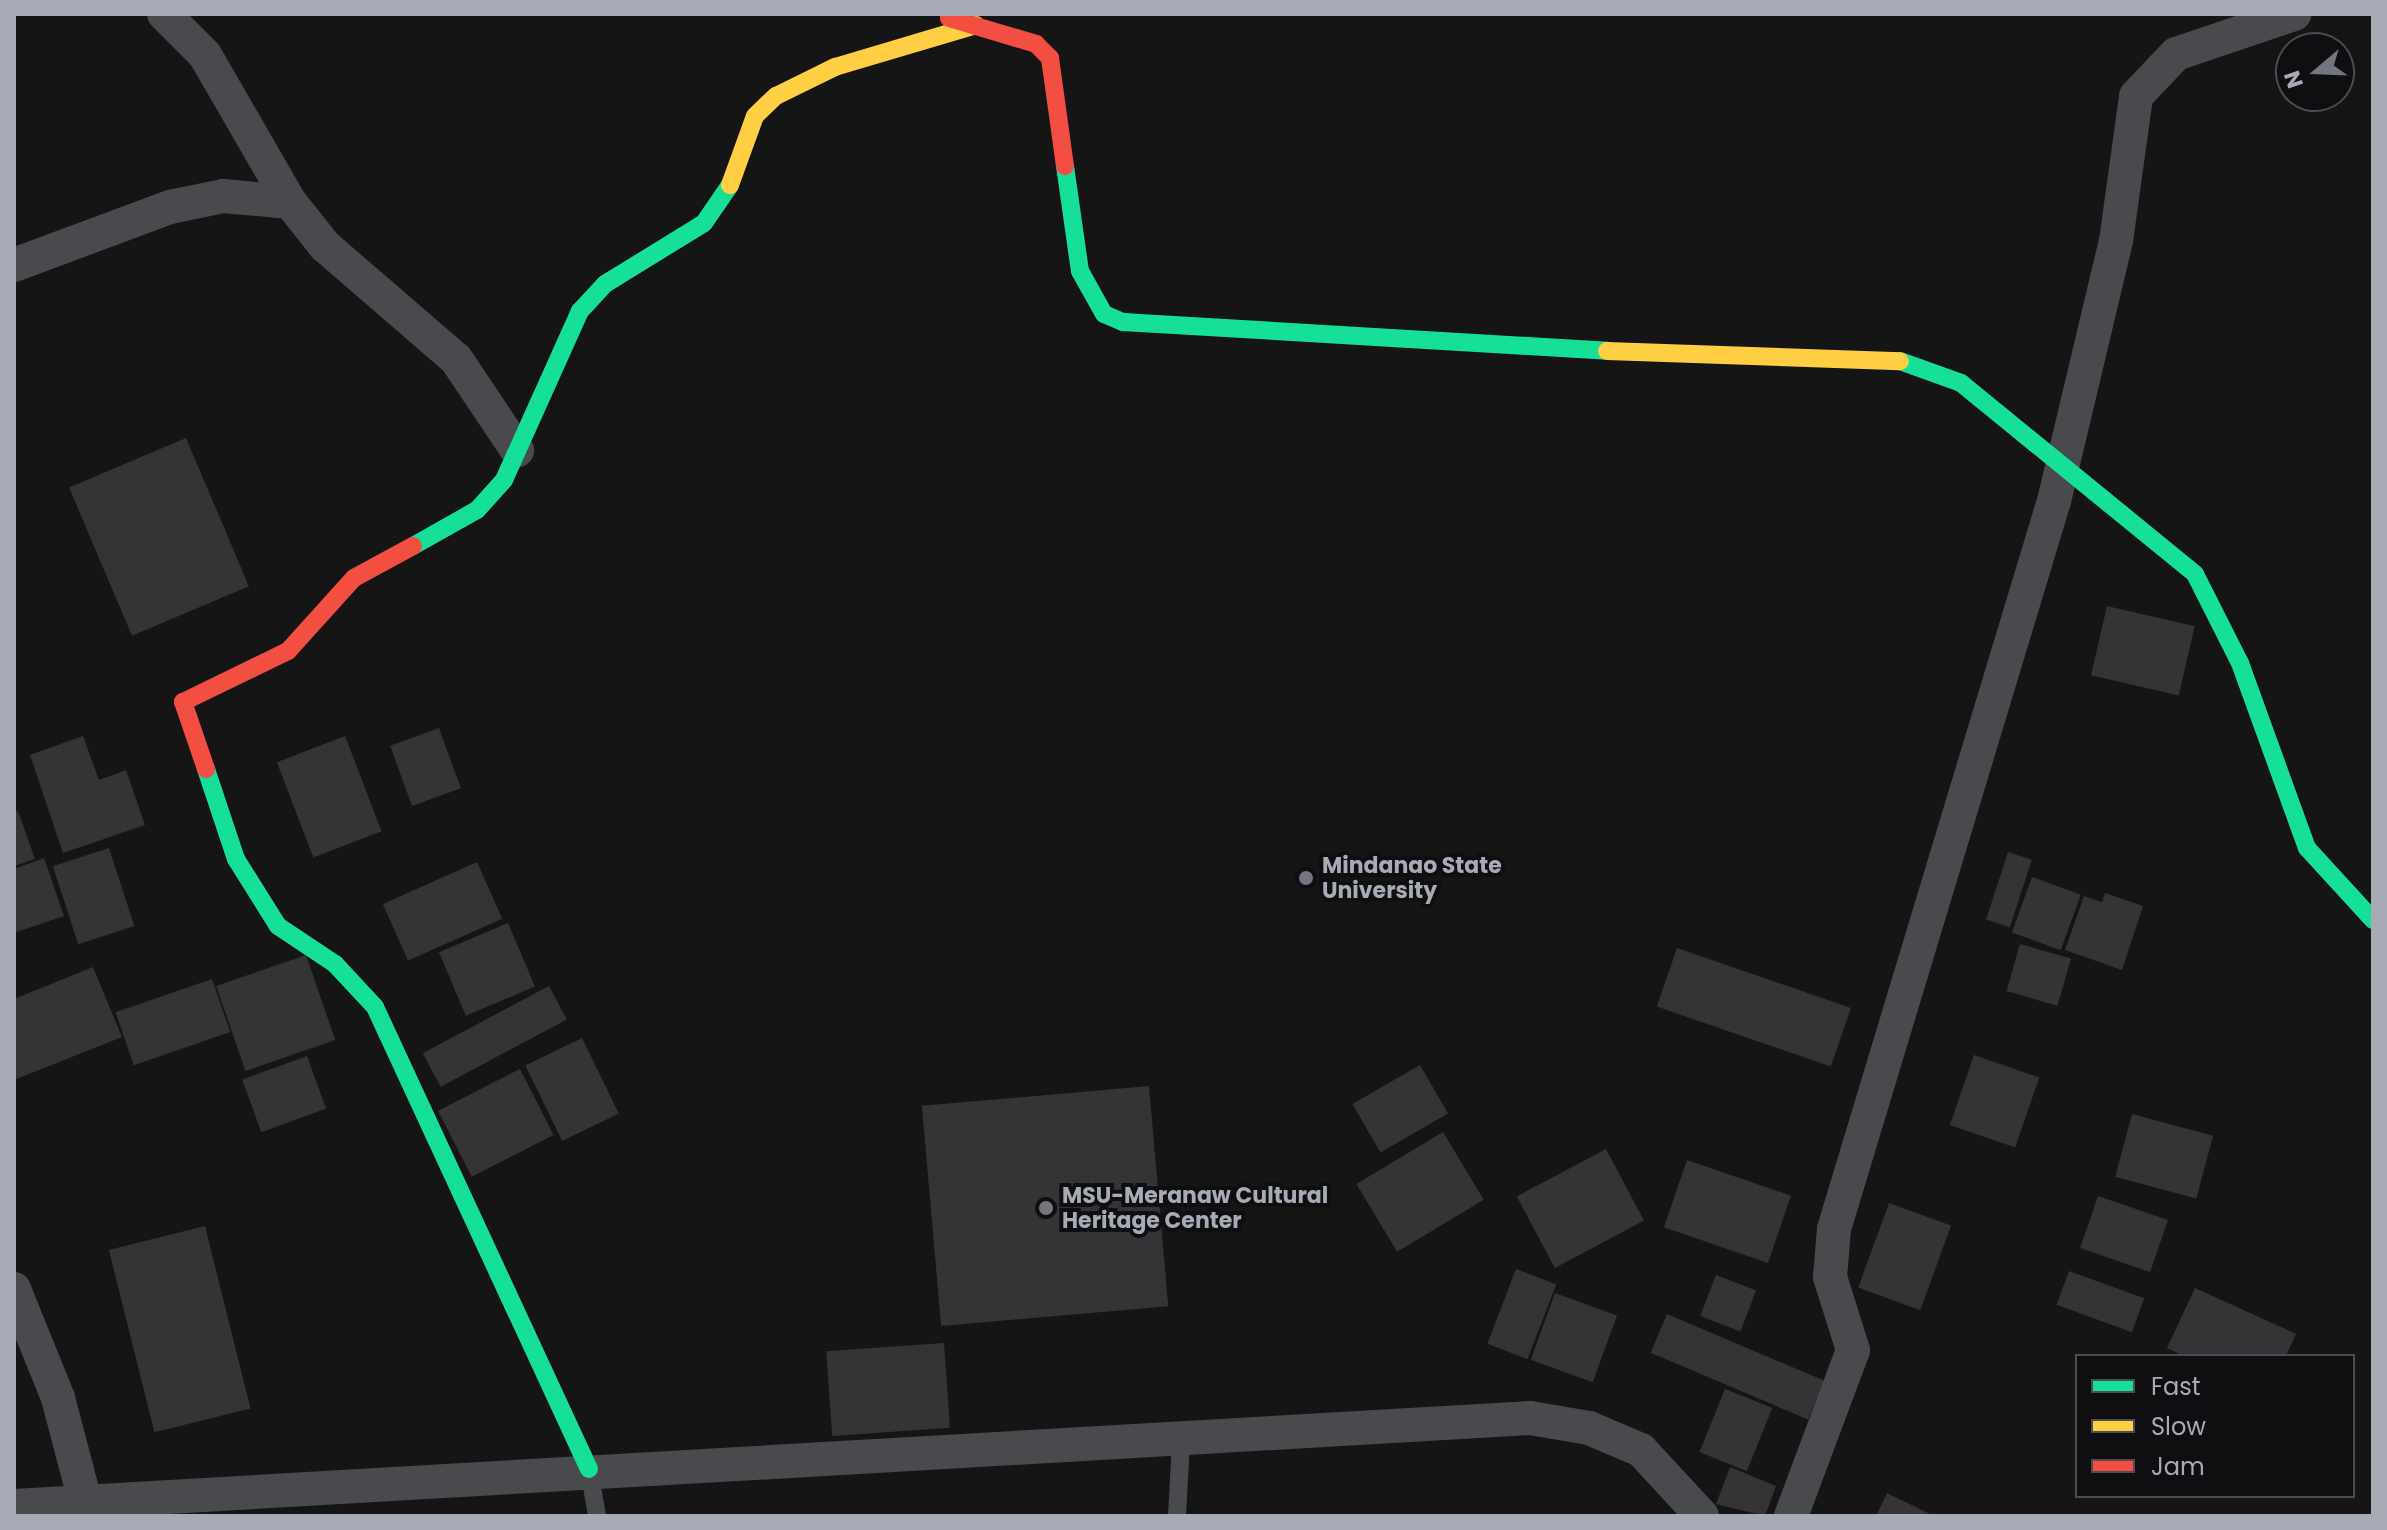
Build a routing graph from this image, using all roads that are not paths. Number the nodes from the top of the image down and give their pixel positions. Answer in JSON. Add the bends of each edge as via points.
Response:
{"nodes":[{"id":1,"x":164,"y":14,"type":"edge"},
{"id":2,"x":931,"y":14,"type":"edge"},
{"id":3,"x":2294,"y":14,"type":"edge"},
{"id":4,"x":976,"y":25,"type":"junction"},
{"id":5,"x":290,"y":202,"type":"junction"},
{"id":6,"x":14,"y":265,"type":"edge"},
{"id":7,"x":517,"y":450,"type":"junction"},
{"id":8,"x":2060,"y":466,"type":"junction"},
{"id":9,"x":2373,"y":920,"type":"edge"},
{"id":10,"x":14,"y":1289,"type":"edge"},
{"id":11,"x":1181,"y":1442,"type":"junction"},
{"id":12,"x":589,"y":1469,"type":"junction"},
{"id":13,"x":85,"y":1501,"type":"junction"},
{"id":14,"x":202,"y":1504,"type":"edge"},
{"id":15,"x":14,"y":1506,"type":"edge"},
{"id":16,"x":597,"y":1516,"type":"edge"},
{"id":17,"x":1177,"y":1516,"type":"edge"},
{"id":18,"x":1702,"y":1516,"type":"edge"},
{"id":19,"x":1791,"y":1516,"type":"edge"}],
"edges":[{"from":1,"to":5,"type":"street","via":[[205,55],[243,110]]},
{"from":2,"to":4,"type":"street"},
{"from":3,"to":8,"type":"street","via":[[2176,54],[2136,96],[2099,327]]},
{"from":4,"to":7,"type":"street","via":[[835,67],[776,96],[755,116],[725,199],[704,223],[605,284],[580,311]]},
{"from":4,"to":8,"type":"street","via":[[1036,44],[1050,58],[1080,271],[1104,314],[1123,322],[1497,349],[1866,355],[1922,365],[1961,383]]},
{"from":5,"to":6,"type":"street","via":[[223,196],[170,207]]},
{"from":5,"to":7,"type":"street","via":[[325,246],[456,359]]},
{"from":7,"to":12,"type":"street","via":[[504,480],[477,510],[354,578],[288,651],[194,695],[182,712],[260,904],[375,1007],[520,1306]]},
{"from":8,"to":9,"type":"street","via":[[2195,574],[2240,663],[2307,848]]},
{"from":8,"to":19,"type":"street","via":[[1856,1144],[1829,1260],[1853,1350]]},
{"from":10,"to":13,"type":"street","via":[[58,1398]]},
{"from":11,"to":12,"type":"street"},
{"from":11,"to":17,"type":"lane"},
{"from":11,"to":18,"type":"street","via":[[1530,1418],[1589,1428],[1641,1450]]},
{"from":12,"to":14,"type":"street"},
{"from":12,"to":16,"type":"lane"},
{"from":13,"to":14,"type":"street"},
{"from":13,"to":15,"type":"street"}]}
